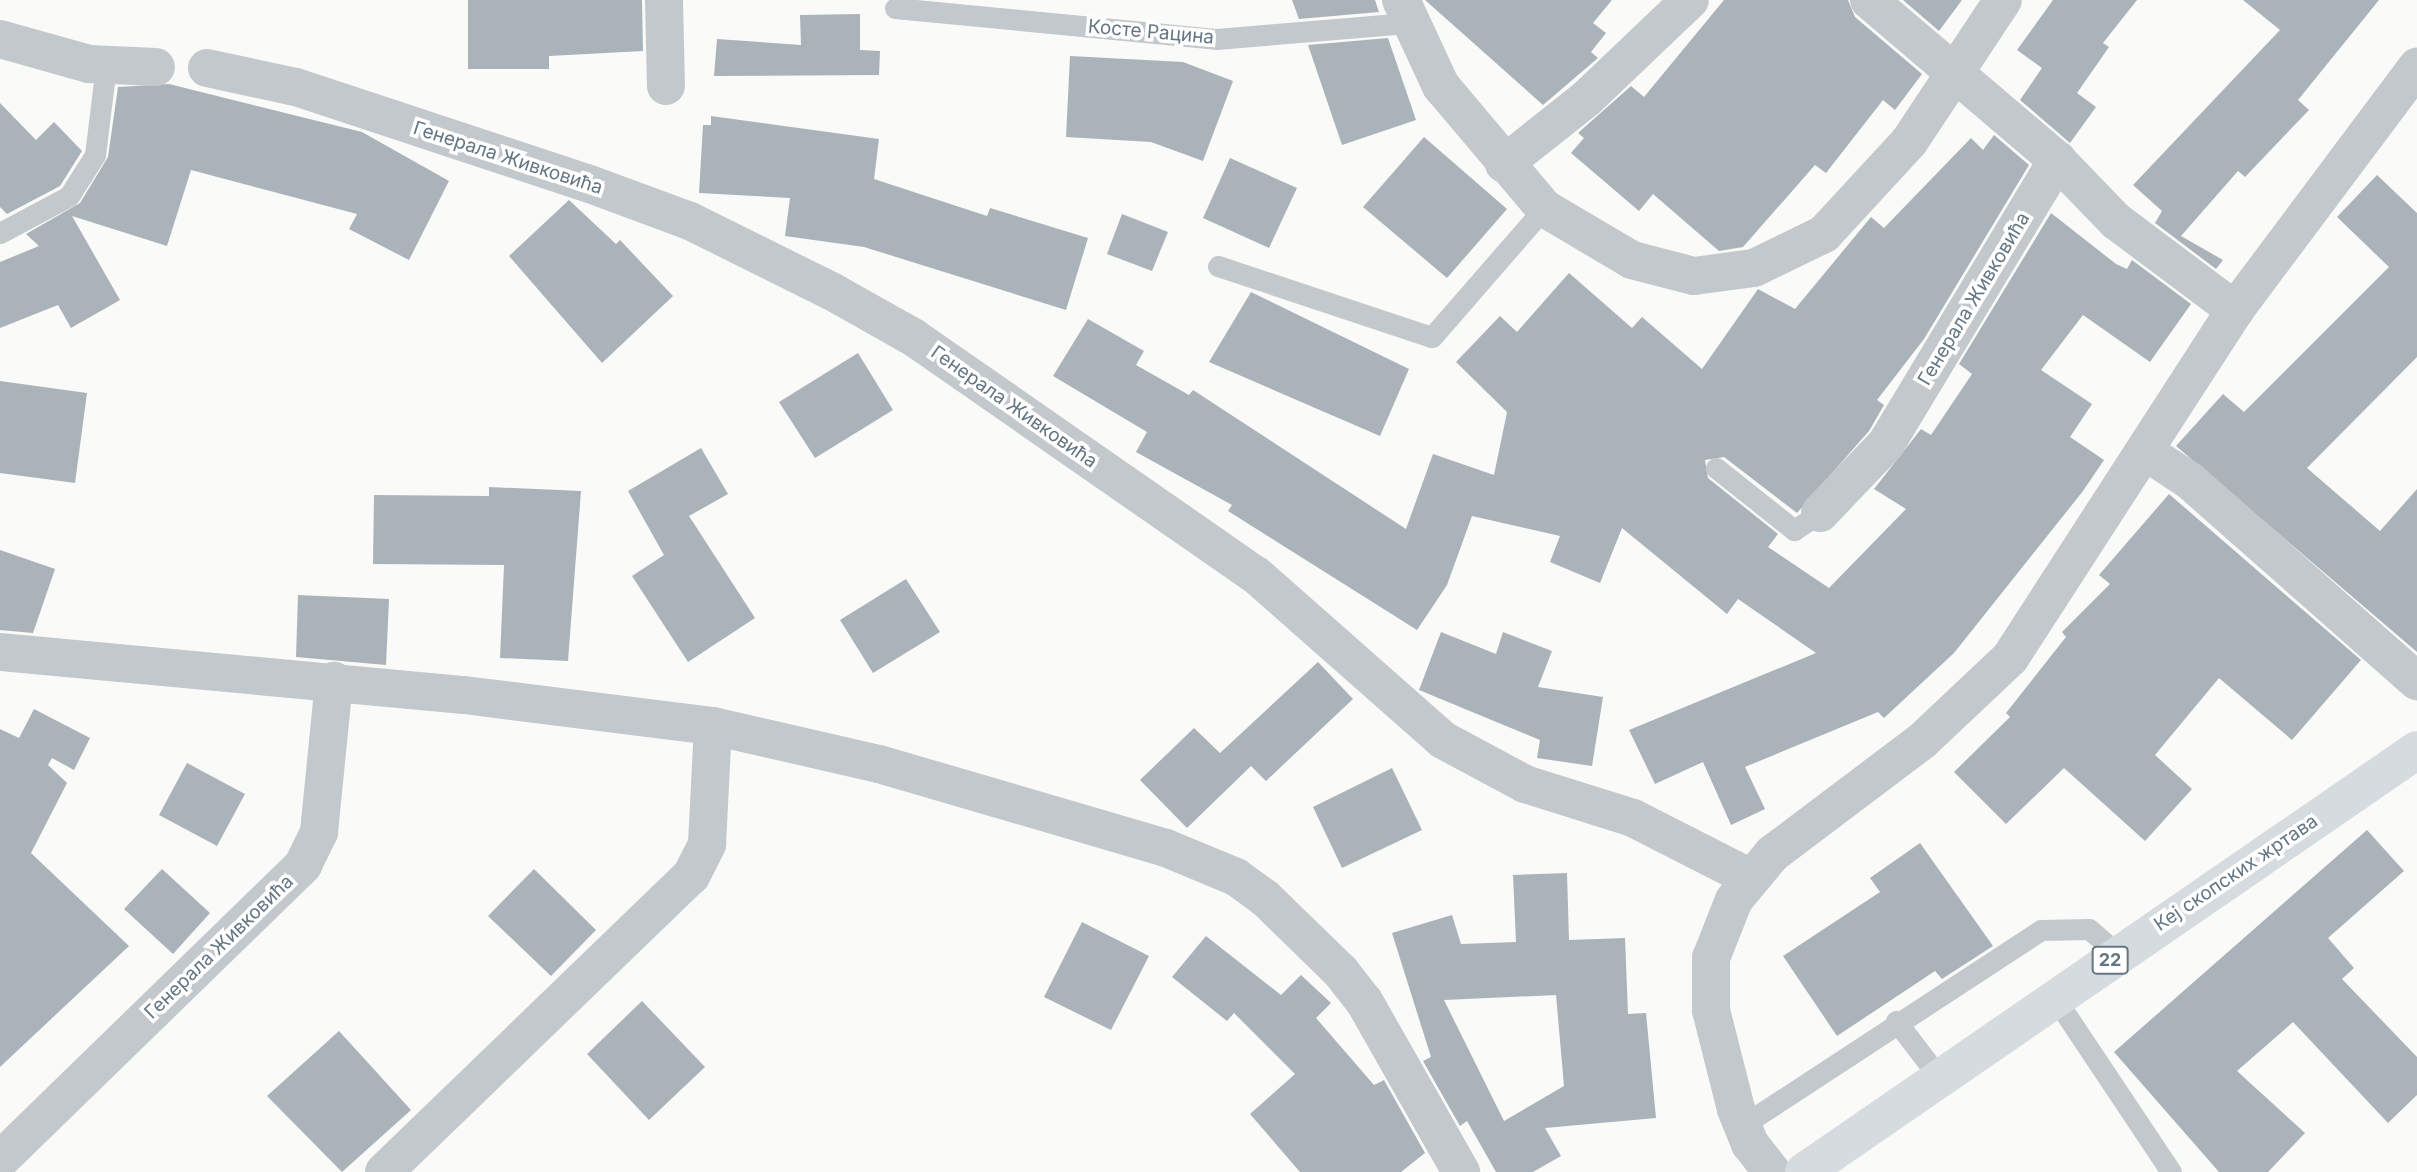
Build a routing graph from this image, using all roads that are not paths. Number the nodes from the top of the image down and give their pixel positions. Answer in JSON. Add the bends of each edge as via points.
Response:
{"nodes":[{"id":1,"x":664,"y":0,"type":"edge"},
{"id":2,"x":1690,"y":0,"type":"edge"},
{"id":3,"x":1869,"y":0,"type":"edge"},
{"id":4,"x":2003,"y":0,"type":"edge"},
{"id":5,"x":895,"y":8,"type":"dead end"},
{"id":6,"x":1404,"y":11,"type":"edge"},
{"id":7,"x":0,"y":39,"type":"edge"},
{"id":8,"x":106,"y":65,"type":"junction"},
{"id":9,"x":156,"y":67,"type":"dead end"},
{"id":10,"x":2417,"y":67,"type":"edge"},
{"id":11,"x":207,"y":68,"type":"dead end"},
{"id":12,"x":1956,"y":77,"type":"junction"},
{"id":13,"x":666,"y":86,"type":"dead end"},
{"id":14,"x":2057,"y":160,"type":"junction"},
{"id":15,"x":1504,"y":164,"type":"junction"},
{"id":16,"x":1544,"y":208,"type":"junction"},
{"id":17,"x":0,"y":233,"type":"edge"},
{"id":18,"x":1218,"y":266,"type":"dead end"},
{"id":19,"x":2235,"y":310,"type":"junction"},
{"id":20,"x":2146,"y":452,"type":"junction"},
{"id":21,"x":1716,"y":468,"type":"dead end"},
{"id":22,"x":1820,"y":513,"type":"joint"},
{"id":23,"x":0,"y":652,"type":"edge"},
{"id":24,"x":334,"y":681,"type":"junction"},
{"id":25,"x":2417,"y":681,"type":"edge"},
{"id":26,"x":713,"y":726,"type":"junction"},
{"id":27,"x":2417,"y":750,"type":"edge"},
{"id":28,"x":1749,"y":877,"type":"junction"},
{"id":29,"x":2118,"y":954,"type":"junction"},
{"id":30,"x":2055,"y":998,"type":"junction"},
{"id":31,"x":1896,"y":1021,"type":"junction"},
{"id":32,"x":1939,"y":1077,"type":"junction"},
{"id":33,"x":1743,"y":1125,"type":"junction"},
{"id":34,"x":0,"y":1160,"type":"edge"},
{"id":35,"x":384,"y":1172,"type":"edge"},
{"id":36,"x":1461,"y":1172,"type":"edge"},
{"id":37,"x":1772,"y":1172,"type":"edge"},
{"id":38,"x":1804,"y":1172,"type":"edge"},
{"id":39,"x":2171,"y":1172,"type":"edge"}],
"edges":[{"from":1,"to":13,"type":"street"},
{"from":2,"to":15,"type":"street","via":[[1587,98]]},
{"from":3,"to":12,"type":"street"},
{"from":4,"to":12,"type":"street"},
{"from":5,"to":6,"type":"lane","name":"Косте Рацина","via":[[1216,39]]},
{"from":6,"to":15,"type":"street","name":"Косте Рацина","via":[[1441,86]]},
{"from":7,"to":8,"type":"street","via":[[54,57]]},
{"from":8,"to":9,"type":"street"},
{"from":8,"to":17,"type":"lane","via":[[95,155],[69,196]]},
{"from":10,"to":19,"type":"street"},
{"from":11,"to":28,"type":"street","name":"Генерала Живковића","via":[[296,87],[687,209],[913,337],[1256,575],[1443,740],[1525,784],[1633,818]]},
{"from":12,"to":14,"type":"street"},
{"from":12,"to":16,"type":"street","name":"Косте Рацина","via":[[1880,176],[1803,248],[1719,274],[1665,272],[1609,248]]},
{"from":14,"to":19,"type":"street","via":[[2116,221]]},
{"from":14,"to":22,"type":"street","name":"Генерала Живковића","via":[[1886,444]]},
{"from":15,"to":16,"type":"street","name":"Косте Рацина"},
{"from":16,"to":18,"type":"lane","via":[[1432,337]]},
{"from":19,"to":20,"type":"street"},
{"from":20,"to":25,"type":"street","via":[[2190,481]]},
{"from":20,"to":28,"type":"street","via":[[2039,621],[1986,685]]},
{"from":21,"to":22,"type":"lane","name":"Генерала Живковића","via":[[1794,530]]},
{"from":23,"to":24,"type":"street"},
{"from":24,"to":26,"type":"street"},
{"from":24,"to":34,"type":"street","name":"Генерала Живковића","via":[[319,832],[303,865]]},
{"from":26,"to":35,"type":"street","via":[[707,844],[691,876]]},
{"from":26,"to":36,"type":"street","via":[[879,764],[1166,848],[1236,877],[1310,938],[1364,1001]]},
{"from":27,"to":29,"type":"main road","name":"Кеј скопских жртава","number":"22"},
{"from":28,"to":33,"type":"street","via":[[1718,936],[1709,981],[1717,1044]]},
{"from":29,"to":30,"type":"main road","name":"Кеј скопских жртава","number":"22"},
{"from":29,"to":31,"type":"lane","via":[[2089,929],[2041,930]]},
{"from":30,"to":32,"type":"main road","name":"Кеј скопских жртава","number":"22"},
{"from":30,"to":39,"type":"lane"},
{"from":31,"to":32,"type":"lane"},
{"from":31,"to":33,"type":"lane"},
{"from":32,"to":38,"type":"main road","name":"Кеј скопских жртава","number":"22"},
{"from":33,"to":37,"type":"street"}]}
